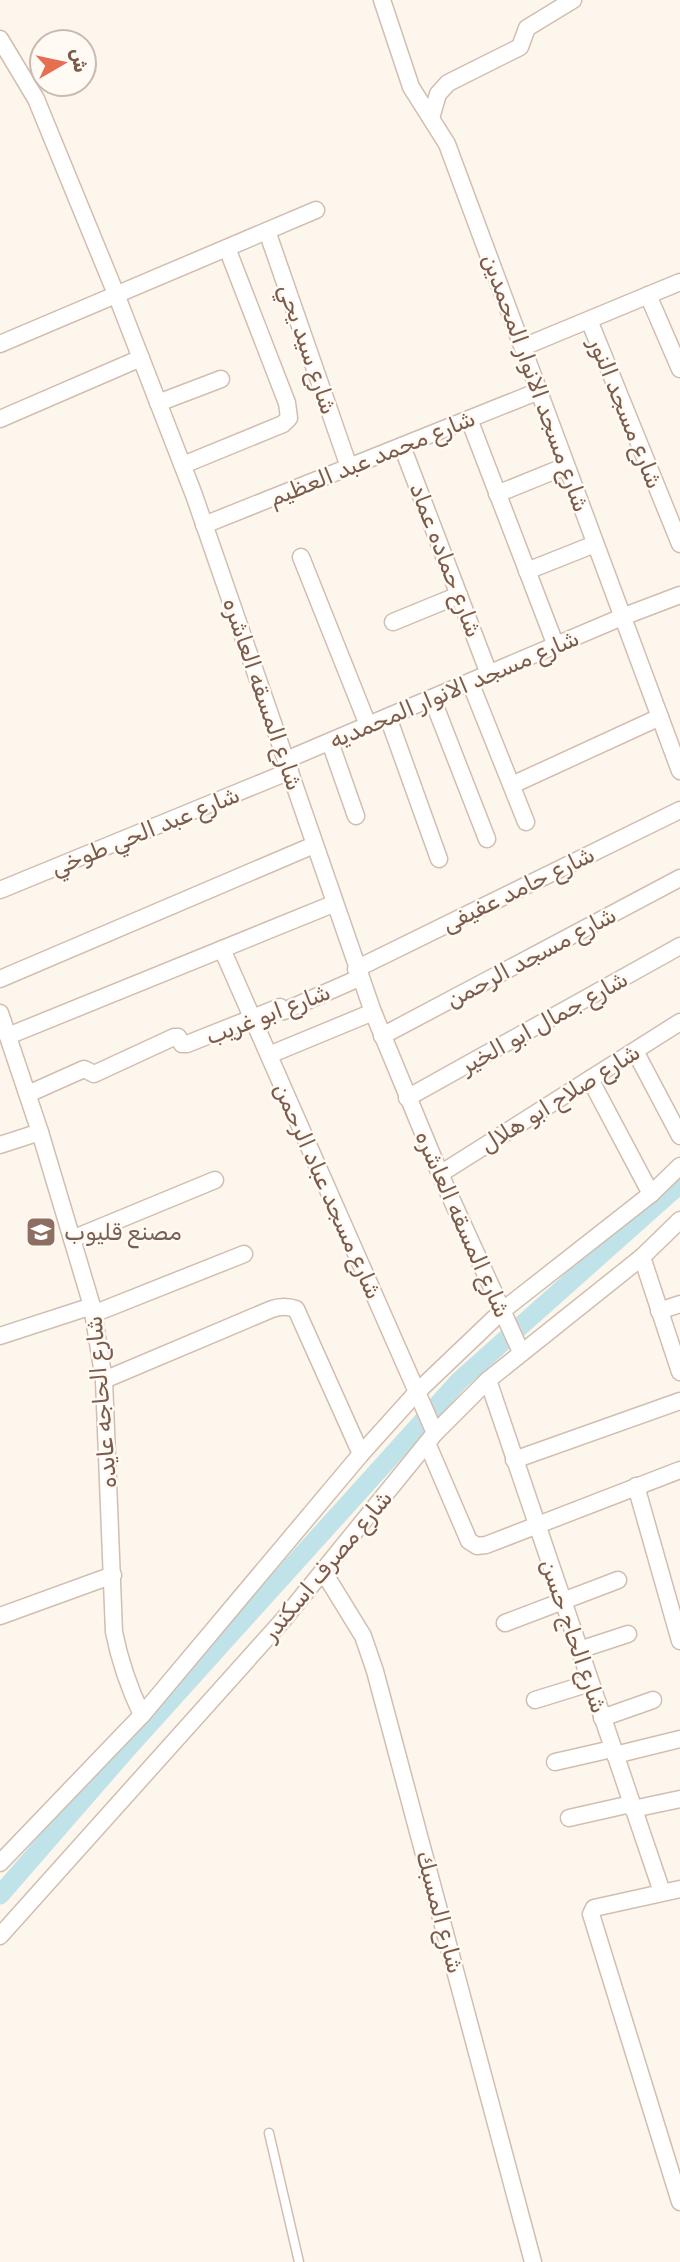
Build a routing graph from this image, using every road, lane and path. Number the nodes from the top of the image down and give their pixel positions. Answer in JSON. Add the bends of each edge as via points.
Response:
{"nodes":[{"id":1,"x":382,"y":0,"type":"edge"},
{"id":2,"x":573,"y":0,"type":"edge"},
{"id":3,"x":0,"y":39,"type":"edge"},
{"id":4,"x":431,"y":118,"type":"junction"},
{"id":5,"x":316,"y":210,"type":"dead end"},
{"id":6,"x":267,"y":231,"type":"junction"},
{"id":7,"x":227,"y":248,"type":"junction"},
{"id":8,"x":680,"y":282,"type":"edge"},
{"id":9,"x":117,"y":294,"type":"junction"},
{"id":10,"x":648,"y":295,"type":"junction"},
{"id":11,"x":589,"y":320,"type":"junction"},
{"id":12,"x":0,"y":344,"type":"edge"},
{"id":13,"x":523,"y":347,"type":"junction"},
{"id":14,"x":141,"y":358,"type":"junction"},
{"id":15,"x":680,"y":369,"type":"edge"},
{"id":16,"x":221,"y":379,"type":"dead end"},
{"id":17,"x":539,"y":391,"type":"junction"},
{"id":18,"x":158,"y":403,"type":"junction"},
{"id":19,"x":0,"y":419,"type":"edge"},
{"id":20,"x":469,"y":419,"type":"junction"},
{"id":21,"x":402,"y":446,"type":"junction"},
{"id":22,"x":183,"y":465,"type":"junction"},
{"id":23,"x":566,"y":466,"type":"junction"},
{"id":24,"x":349,"y":467,"type":"junction"},
{"id":25,"x":498,"y":494,"type":"junction"},
{"id":26,"x":204,"y":524,"type":"junction"},
{"id":27,"x":596,"y":544,"type":"junction"},
{"id":28,"x":680,"y":544,"type":"edge"},
{"id":29,"x":300,"y":557,"type":"dead end"},
{"id":30,"x":527,"y":571,"type":"junction"},
{"id":31,"x":680,"y":595,"type":"edge"},
{"id":32,"x":460,"y":596,"type":"junction"},
{"id":33,"x":622,"y":617,"type":"junction"},
{"id":34,"x":393,"y":622,"type":"dead end"},
{"id":35,"x":556,"y":646,"type":"junction"},
{"id":36,"x":489,"y":674,"type":"junction"},
{"id":37,"x":470,"y":682,"type":"junction"},
{"id":38,"x":432,"y":698,"type":"junction"},
{"id":39,"x":388,"y":717,"type":"junction"},
{"id":40,"x":660,"y":717,"type":"junction"},
{"id":41,"x":368,"y":725,"type":"junction"},
{"id":42,"x":330,"y":741,"type":"junction"},
{"id":43,"x":288,"y":766,"type":"junction"},
{"id":44,"x":680,"y":771,"type":"edge"},
{"id":45,"x":512,"y":785,"type":"junction"},
{"id":46,"x":680,"y":810,"type":"edge"},
{"id":47,"x":356,"y":816,"type":"dead end"},
{"id":48,"x":526,"y":822,"type":"dead end"},
{"id":49,"x":487,"y":839,"type":"dead end"},
{"id":50,"x":314,"y":845,"type":"junction"},
{"id":51,"x":439,"y":859,"type":"dead end"},
{"id":52,"x":680,"y":878,"type":"edge"},
{"id":53,"x":0,"y":890,"type":"edge"},
{"id":54,"x":334,"y":904,"type":"junction"},
{"id":55,"x":680,"y":946,"type":"edge"},
{"id":56,"x":222,"y":949,"type":"junction"},
{"id":57,"x":358,"y":973,"type":"junction"},
{"id":58,"x":0,"y":979,"type":"edge"},
{"id":59,"x":373,"y":1012,"type":"junction"},
{"id":60,"x":0,"y":1013,"type":"edge"},
{"id":61,"x":252,"y":1018,"type":"junction"},
{"id":62,"x":680,"y":1022,"type":"edge"},
{"id":63,"x":8,"y":1036,"type":"junction"},
{"id":64,"x":382,"y":1036,"type":"junction"},
{"id":65,"x":635,"y":1051,"type":"junction"},
{"id":66,"x":269,"y":1055,"type":"junction"},
{"id":67,"x":590,"y":1079,"type":"junction"},
{"id":68,"x":28,"y":1094,"type":"junction"},
{"id":69,"x":407,"y":1098,"type":"junction"},
{"id":70,"x":40,"y":1132,"type":"junction"},
{"id":71,"x":680,"y":1136,"type":"edge"},
{"id":72,"x":0,"y":1145,"type":"edge"},
{"id":73,"x":680,"y":1166,"type":"edge"},
{"id":74,"x":440,"y":1174,"type":"junction"},
{"id":75,"x":215,"y":1180,"type":"dead end"},
{"id":76,"x":651,"y":1194,"type":"junction"},
{"id":77,"x":680,"y":1220,"type":"edge"},
{"id":78,"x":72,"y":1239,"type":"junction"},
{"id":79,"x":244,"y":1254,"type":"dead end"},
{"id":80,"x":642,"y":1257,"type":"junction"},
{"id":81,"x":680,"y":1304,"type":"edge"},
{"id":82,"x":93,"y":1310,"type":"junction"},
{"id":83,"x":502,"y":1311,"type":"junction"},
{"id":84,"x":659,"y":1311,"type":"junction"},
{"id":85,"x":0,"y":1336,"type":"edge"},
{"id":86,"x":521,"y":1352,"type":"junction"},
{"id":87,"x":680,"y":1371,"type":"edge"},
{"id":88,"x":104,"y":1380,"type":"junction"},
{"id":89,"x":488,"y":1380,"type":"junction"},
{"id":90,"x":416,"y":1393,"type":"junction"},
{"id":91,"x":680,"y":1401,"type":"edge"},
{"id":92,"x":431,"y":1438,"type":"junction"},
{"id":93,"x":361,"y":1454,"type":"junction"},
{"id":94,"x":514,"y":1460,"type":"junction"},
{"id":95,"x":680,"y":1470,"type":"edge"},
{"id":96,"x":636,"y":1486,"type":"junction"},
{"id":97,"x":537,"y":1525,"type":"junction"},
{"id":98,"x":323,"y":1571,"type":"junction"},
{"id":99,"x":113,"y":1575,"type":"junction"},
{"id":100,"x":618,"y":1580,"type":"dead end"},
{"id":101,"x":562,"y":1600,"type":"junction"},
{"id":102,"x":0,"y":1616,"type":"edge"},
{"id":103,"x":505,"y":1623,"type":"dead end"},
{"id":104,"x":628,"y":1634,"type":"dead end"},
{"id":105,"x":680,"y":1641,"type":"edge"},
{"id":106,"x":579,"y":1650,"type":"junction"},
{"id":107,"x":590,"y":1683,"type":"junction"},
{"id":108,"x":536,"y":1700,"type":"dead end"},
{"id":109,"x":653,"y":1700,"type":"dead end"},
{"id":110,"x":142,"y":1715,"type":"junction"},
{"id":111,"x":602,"y":1718,"type":"junction"},
{"id":112,"x":680,"y":1739,"type":"edge"},
{"id":113,"x":613,"y":1752,"type":"junction"},
{"id":114,"x":555,"y":1762,"type":"dead end"},
{"id":115,"x":680,"y":1799,"type":"edge"},
{"id":116,"x":632,"y":1806,"type":"junction"},
{"id":117,"x":569,"y":1818,"type":"dead end"},
{"id":118,"x":0,"y":1863,"type":"edge"},
{"id":119,"x":680,"y":1889,"type":"edge"},
{"id":120,"x":662,"y":1892,"type":"junction"},
{"id":121,"x":0,"y":1937,"type":"edge"},
{"id":122,"x":269,"y":2133,"type":"dead end"},
{"id":123,"x":680,"y":2202,"type":"edge"},
{"id":124,"x":299,"y":2262,"type":"edge"},
{"id":125,"x":533,"y":2262,"type":"edge"}],
"edges":[{"from":1,"to":4,"type":"street","name":"شارع مسجد الانوار المحمدين","via":[[411,87]]},
{"from":2,"to":4,"type":"street","via":[[527,28],[520,47],[447,83],[438,94]]},
{"from":3,"to":9,"type":"street","name":"شارع المسقه العاشره","via":[[36,99]]},
{"from":4,"to":13,"type":"street","name":"شارع مسجد الانوار المحمدين","via":[[447,144]]},
{"from":5,"to":6,"type":"street"},
{"from":6,"to":7,"type":"street"},
{"from":6,"to":24,"type":"street","name":"شارع سيد يحي"},
{"from":7,"to":9,"type":"street"},
{"from":7,"to":22,"type":"street","via":[[289,418]]},
{"from":8,"to":10,"type":"street"},
{"from":9,"to":12,"type":"street"},
{"from":9,"to":14,"type":"street","name":"شارع المسقه العاشره"},
{"from":10,"to":11,"type":"street"},
{"from":10,"to":15,"type":"street"},
{"from":11,"to":13,"type":"street"},
{"from":11,"to":28,"type":"street","name":"شارع مسجد النور"},
{"from":13,"to":17,"type":"street","name":"شارع مسجد الانوار المحمدين"},
{"from":14,"to":18,"type":"street","name":"شارع المسقه العاشره"},
{"from":14,"to":19,"type":"street"},
{"from":16,"to":18,"type":"street"},
{"from":17,"to":20,"type":"street","name":"شارع محمد عبد العظيم"},
{"from":17,"to":23,"type":"street","name":"شارع مسجد الانوار المحمدين"},
{"from":18,"to":22,"type":"street","name":"شارع المسقه العاشره"},
{"from":20,"to":21,"type":"street","name":"شارع محمد عبد العظيم"},
{"from":20,"to":25,"type":"street"},
{"from":21,"to":24,"type":"street","name":"شارع محمد عبد العظيم"},
{"from":21,"to":32,"type":"street","name":"شارع حماده عماد"},
{"from":22,"to":26,"type":"street","name":"شارع المسقه العاشره"},
{"from":23,"to":25,"type":"street"},
{"from":23,"to":27,"type":"street","name":"شارع مسجد الانوار المحمدين"},
{"from":24,"to":26,"type":"street","name":"شارع محمد عبد العظيم"},
{"from":25,"to":30,"type":"street"},
{"from":26,"to":43,"type":"street","name":"شارع المسقه العاشره"},
{"from":27,"to":30,"type":"street"},
{"from":27,"to":33,"type":"street","name":"شارع مسجد الانوار المحمدين"},
{"from":29,"to":41,"type":"street"},
{"from":30,"to":35,"type":"street"},
{"from":31,"to":33,"type":"street","name":"شارع مسجد الانوار المحمديه"},
{"from":32,"to":34,"type":"street"},
{"from":32,"to":36,"type":"street","name":"شارع حماده عماد"},
{"from":33,"to":35,"type":"street","name":"شارع مسجد الانوار المحمديه"},
{"from":33,"to":40,"type":"street","name":"شارع مسجد الانوار المحمدين"},
{"from":35,"to":36,"type":"street","name":"شارع مسجد الانوار المحمديه"},
{"from":36,"to":37,"type":"street","name":"شارع مسجد الانوار المحمديه"},
{"from":37,"to":38,"type":"street","name":"شارع مسجد الانوار المحمديه"},
{"from":37,"to":45,"type":"street"},
{"from":38,"to":39,"type":"street","name":"شارع مسجد الانوار المحمديه"},
{"from":38,"to":49,"type":"street"},
{"from":39,"to":41,"type":"street","name":"شارع مسجد الانوار المحمديه"},
{"from":39,"to":51,"type":"street"},
{"from":40,"to":44,"type":"street","name":"شارع مسجد الانوار المحمدين"},
{"from":40,"to":45,"type":"street"},
{"from":41,"to":42,"type":"street","name":"شارع مسجد الانوار المحمديه"},
{"from":42,"to":43,"type":"street","name":"شارع مسجد الانوار المحمديه"},
{"from":42,"to":47,"type":"street"},
{"from":43,"to":50,"type":"street","name":"شارع المسقه العاشره"},
{"from":43,"to":53,"type":"street","name":"شارع عبد الحي طوخي"},
{"from":45,"to":48,"type":"street"},
{"from":46,"to":57,"type":"street","name":"شارع حامد عفيفى"},
{"from":50,"to":54,"type":"street","name":"شارع المسقه العاشره"},
{"from":50,"to":58,"type":"street"},
{"from":52,"to":64,"type":"street","name":"شارع مسجد الرحمن"},
{"from":54,"to":56,"type":"street"},
{"from":54,"to":57,"type":"street","name":"شارع المسقه العاشره"},
{"from":55,"to":69,"type":"street","name":"شارع جمال ابو الخير"},
{"from":56,"to":61,"type":"street","name":"شارع مسجد عباد الرحمن"},
{"from":56,"to":63,"type":"street"},
{"from":57,"to":59,"type":"street","name":"شارع المسقه العاشره"},
{"from":57,"to":61,"type":"street","name":"شارع ابو غريب","via":[[284,1011],[280,1006]]},
{"from":59,"to":64,"type":"street","name":"شارع المسقه العاشره"},
{"from":59,"to":66,"type":"street"},
{"from":60,"to":63,"type":"street","name":"شارع الحاجه عايده"},
{"from":61,"to":66,"type":"street","name":"شارع مسجد عباد الرحمن"},
{"from":61,"to":68,"type":"street","name":"شارع ابو غريب","via":[[185,1045],[174,1037],[93,1074],[84,1069]]},
{"from":62,"to":65,"type":"street","name":"شارع صلاح ابو هلال"},
{"from":63,"to":68,"type":"street","name":"شارع الحاجه عايده"},
{"from":64,"to":69,"type":"street","name":"شارع المسقه العاشره"},
{"from":65,"to":67,"type":"street","name":"شارع صلاح ابو هلال"},
{"from":65,"to":71,"type":"street"},
{"from":66,"to":90,"type":"street","name":"شارع مسجد عباد الرحمن"},
{"from":67,"to":74,"type":"street","name":"شارع صلاح ابو هلال"},
{"from":67,"to":76,"type":"street"},
{"from":68,"to":70,"type":"street","name":"شارع الحاجه عايده"},
{"from":69,"to":74,"type":"street","name":"شارع المسقه العاشره"},
{"from":70,"to":72,"type":"street"},
{"from":70,"to":78,"type":"street","name":"شارع الحاجه عايده"},
{"from":73,"to":76,"type":"street","name":"شارع مصرف اسكندر"},
{"from":74,"to":83,"type":"street","name":"شارع المسقه العاشره"},
{"from":75,"to":78,"type":"street"},
{"from":76,"to":83,"type":"street","name":"شارع مصرف اسكندر"},
{"from":77,"to":80,"type":"street","name":"شارع مصرف اسكندر"},
{"from":78,"to":82,"type":"street","name":"شارع الحاجه عايده"},
{"from":79,"to":82,"type":"street"},
{"from":80,"to":84,"type":"street"},
{"from":80,"to":86,"type":"street","name":"شارع مصرف اسكندر"},
{"from":81,"to":84,"type":"street"},
{"from":82,"to":85,"type":"street"},
{"from":82,"to":88,"type":"street","name":"شارع الحاجه عايده"},
{"from":83,"to":86,"type":"street","name":"شارع المسقه العاشره"},
{"from":83,"to":90,"type":"street","name":"شارع مصرف اسكندر"},
{"from":84,"to":87,"type":"street"},
{"from":86,"to":89,"type":"street","name":"شارع مصرف اسكندر"},
{"from":88,"to":93,"type":"street","via":[[272,1309],[290,1307],[296,1309]]},
{"from":88,"to":99,"type":"street","name":"شارع الحاجه عايده"},
{"from":89,"to":92,"type":"street","name":"شارع مصرف اسكندر"},
{"from":89,"to":94,"type":"street","name":"شارع الحاج حسن"},
{"from":90,"to":92,"type":"street","name":"شارع مسجد عباد الرحمن"},
{"from":90,"to":93,"type":"street","name":"شارع مصرف اسكندر"},
{"from":91,"to":94,"type":"street"},
{"from":92,"to":97,"type":"street","name":"شارع مسجد عباد الرحمن","via":[[473,1544],[482,1546]]},
{"from":92,"to":98,"type":"street","name":"شارع مصرف اسكندر"},
{"from":93,"to":110,"type":"street","name":"شارع مصرف اسكندر"},
{"from":94,"to":97,"type":"street","name":"شارع الحاج حسن"},
{"from":95,"to":96,"type":"street"},
{"from":96,"to":97,"type":"street"},
{"from":96,"to":105,"type":"street"},
{"from":97,"to":101,"type":"street","name":"شارع الحاج حسن"},
{"from":98,"to":121,"type":"street","name":"شارع مصرف اسكندر"},
{"from":98,"to":125,"type":"street","name":"شارع المسبك","via":[[363,1636],[375,1671]]},
{"from":99,"to":102,"type":"street"},
{"from":99,"to":110,"type":"street","name":"شارع الحاجه عايده","via":[[120,1660]]},
{"from":100,"to":101,"type":"street"},
{"from":101,"to":103,"type":"street"},
{"from":101,"to":106,"type":"street","name":"شارع الحاج حسن"},
{"from":104,"to":106,"type":"street"},
{"from":106,"to":107,"type":"street","name":"شارع الحاج حسن"},
{"from":107,"to":108,"type":"street"},
{"from":107,"to":111,"type":"street","name":"شارع الحاج حسن"},
{"from":109,"to":111,"type":"street"},
{"from":110,"to":118,"type":"street","name":"شارع مصرف اسكندر"},
{"from":111,"to":113,"type":"street","name":"شارع الحاج حسن"},
{"from":112,"to":113,"type":"street"},
{"from":113,"to":114,"type":"street"},
{"from":113,"to":116,"type":"street","name":"شارع الحاج حسن"},
{"from":115,"to":116,"type":"street"},
{"from":116,"to":117,"type":"street"},
{"from":116,"to":120,"type":"street","name":"شارع الحاج حسن"},
{"from":119,"to":120,"type":"street"},
{"from":120,"to":123,"type":"street","via":[[594,1908],[592,1920]]},
{"from":122,"to":124,"type":"lane"}]}
